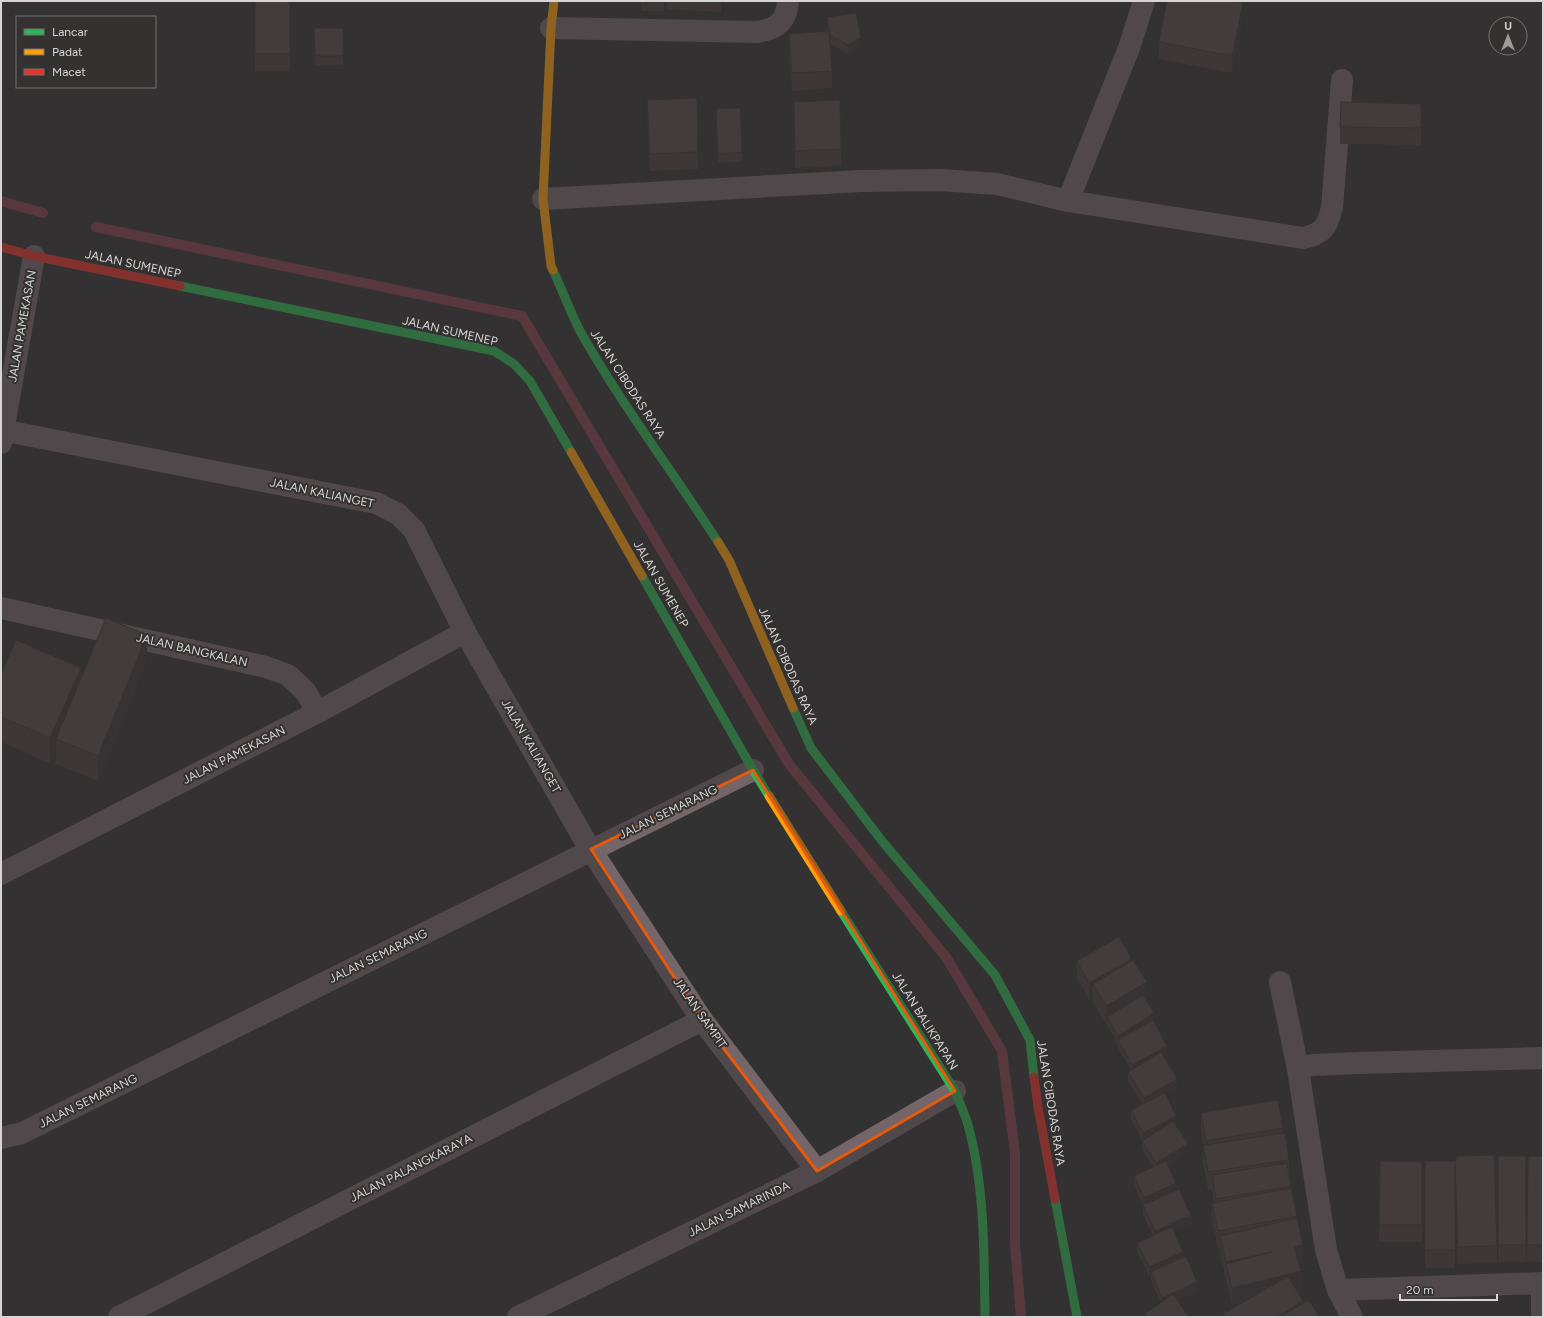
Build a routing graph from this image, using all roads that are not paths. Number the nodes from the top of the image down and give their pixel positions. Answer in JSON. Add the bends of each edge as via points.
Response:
{"nodes":[{"id":1,"x":554,"y":1,"type":"edge"},
{"id":2,"x":788,"y":1,"type":"edge"},
{"id":3,"x":1144,"y":1,"type":"edge"},
{"id":4,"x":551,"y":28,"type":"junction"},
{"id":5,"x":1342,"y":80,"type":"dead end"},
{"id":6,"x":543,"y":199,"type":"junction"},
{"id":7,"x":1068,"y":201,"type":"junction"},
{"id":8,"x":1,"y":247,"type":"edge"},
{"id":9,"x":34,"y":256,"type":"junction"},
{"id":10,"x":2,"y":435,"type":"edge"},
{"id":11,"x":1,"y":608,"type":"edge"},
{"id":12,"x":465,"y":632,"type":"junction"},
{"id":13,"x":318,"y":712,"type":"junction"},
{"id":14,"x":753,"y":770,"type":"junction"},
{"id":15,"x":591,"y":849,"type":"junction"},
{"id":16,"x":1,"y":874,"type":"edge"},
{"id":17,"x":1280,"y":982,"type":"dead end"},
{"id":18,"x":702,"y":1020,"type":"junction"},
{"id":19,"x":1543,"y":1058,"type":"edge"},
{"id":20,"x":1298,"y":1069,"type":"junction"},
{"id":21,"x":955,"y":1091,"type":"junction"},
{"id":22,"x":1,"y":1138,"type":"edge"},
{"id":23,"x":817,"y":1171,"type":"junction"},
{"id":24,"x":1542,"y":1283,"type":"edge"},
{"id":25,"x":1338,"y":1290,"type":"junction"},
{"id":26,"x":119,"y":1317,"type":"edge"},
{"id":27,"x":518,"y":1317,"type":"edge"},
{"id":28,"x":985,"y":1317,"type":"edge"},
{"id":29,"x":1077,"y":1317,"type":"edge"},
{"id":30,"x":1352,"y":1317,"type":"edge"},
{"id":31,"x":1542,"y":1317,"type":"edge"}],
"edges":[{"from":1,"to":4,"type":"street","name":"JALAN CIBODAS RAYA"},
{"from":2,"to":4,"type":"street","via":[[782,20],[768,31]]},
{"from":3,"to":7,"type":"street","via":[[1129,48]]},
{"from":4,"to":6,"type":"street","name":"JALAN CIBODAS RAYA"},
{"from":5,"to":7,"type":"street","via":[[1332,208],[1329,221],[1322,231],[1314,236],[1303,238]]},
{"from":6,"to":7,"type":"street","via":[[861,181],[940,180],[997,184]]},
{"from":6,"to":29,"type":"street","name":"JALAN CIBODAS RAYA","via":[[551,266],[580,330],[615,388],[729,560],[811,748],[882,841],[995,975],[1030,1040],[1038,1107]]},
{"from":8,"to":9,"type":"street","name":"JALAN SUMENEP"},
{"from":9,"to":10,"type":"street","name":"JALAN PAMEKASAN"},
{"from":9,"to":14,"type":"street","name":"JALAN SUMENEP","via":[[494,351],[507,358],[520,368],[530,381]]},
{"from":10,"to":12,"type":"street","name":"JALAN KALIANGET","via":[[376,503],[398,514],[414,530]]},
{"from":11,"to":13,"type":"street","name":"JALAN BANGKALAN","via":[[266,667],[288,675],[305,691]]},
{"from":12,"to":13,"type":"street","name":"JALAN PAMEKASAN"},
{"from":12,"to":15,"type":"street","name":"JALAN KALIANGET"},
{"from":13,"to":16,"type":"street","name":"JALAN PAMEKASAN"},
{"from":14,"to":15,"type":"street","name":"JALAN SEMARANG"},
{"from":14,"to":21,"type":"street","name":"JALAN BALIKPAPAN"},
{"from":15,"to":18,"type":"street","name":"JALAN SAMPIT"},
{"from":15,"to":22,"type":"street","name":"JALAN SEMARANG","via":[[22,1133]]},
{"from":17,"to":20,"type":"street"},
{"from":18,"to":23,"type":"street","name":"JALAN SAMPIT"},
{"from":18,"to":26,"type":"street","name":"JALAN PALANGKARAYA"},
{"from":19,"to":20,"type":"street","via":[[1358,1063]]},
{"from":20,"to":25,"type":"street","via":[[1326,1250]]},
{"from":21,"to":23,"type":"street","name":"JALAN SAMARINDA"},
{"from":21,"to":28,"type":"street","name":"JALAN BALIKPAPAN","via":[[968,1124],[977,1163],[984,1249]]},
{"from":23,"to":27,"type":"street","name":"JALAN SAMARINDA"},
{"from":24,"to":25,"type":"street"},
{"from":24,"to":31,"type":"street"},
{"from":25,"to":30,"type":"street"}]}
